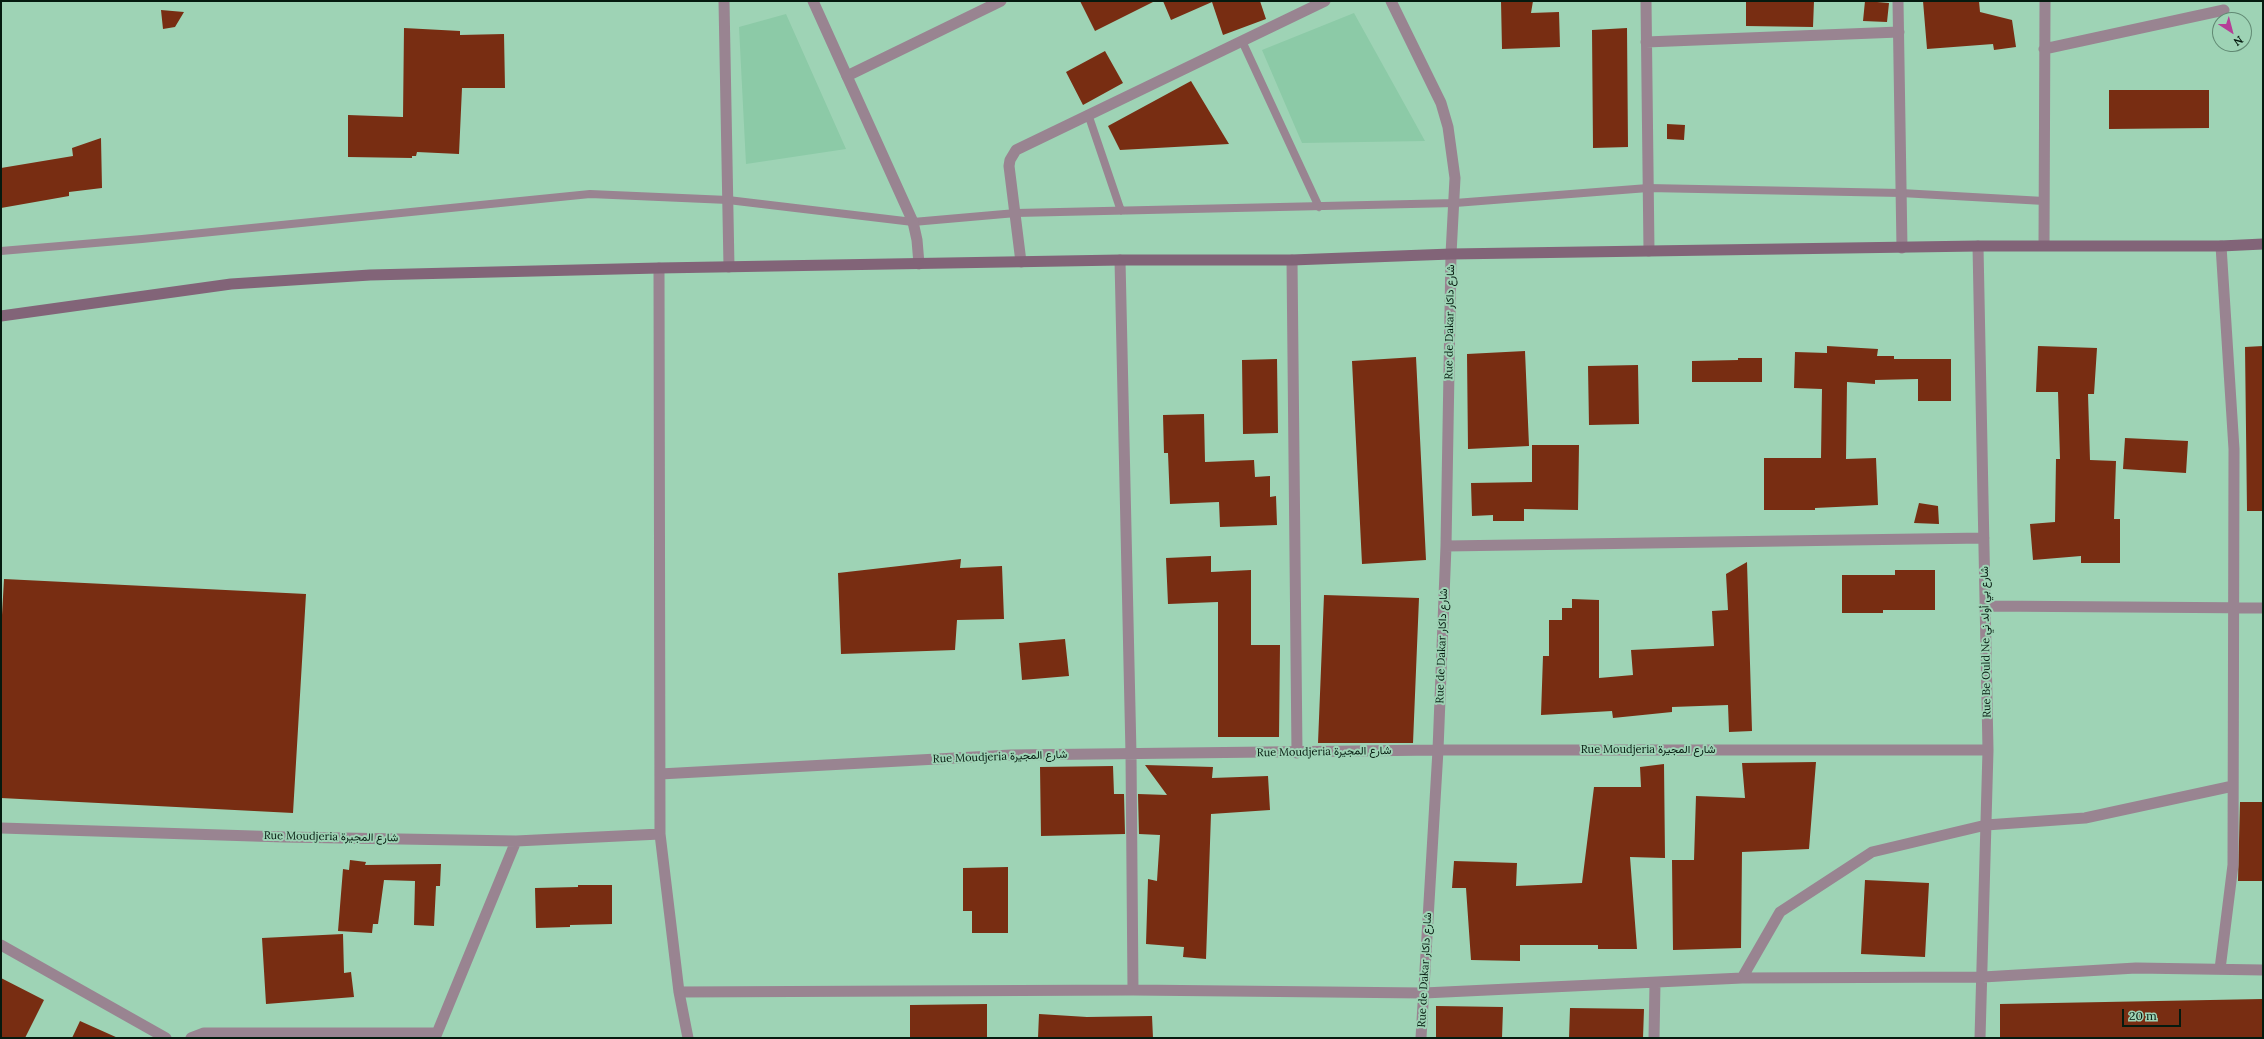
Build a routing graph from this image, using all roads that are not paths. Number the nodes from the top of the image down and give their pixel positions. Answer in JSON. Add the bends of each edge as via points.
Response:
{"nodes":[{"id":1,"x":724,"y":1,"type":"edge"},
{"id":2,"x":813,"y":1,"type":"edge"},
{"id":3,"x":1001,"y":1,"type":"edge"},
{"id":4,"x":1326,"y":1,"type":"edge"},
{"id":5,"x":1391,"y":1,"type":"edge"},
{"id":6,"x":1646,"y":1,"type":"edge"},
{"id":7,"x":1898,"y":1,"type":"edge"},
{"id":8,"x":2045,"y":1,"type":"edge"},
{"id":9,"x":2224,"y":10,"type":"dead end"},
{"id":10,"x":1899,"y":32,"type":"junction"},
{"id":11,"x":1242,"y":41,"type":"junction"},
{"id":12,"x":1646,"y":42,"type":"junction"},
{"id":13,"x":2044,"y":49,"type":"junction"},
{"id":14,"x":847,"y":76,"type":"junction"},
{"id":15,"x":1088,"y":114,"type":"junction"},
{"id":16,"x":1648,"y":188,"type":"junction"},
{"id":17,"x":1901,"y":194,"type":"junction"},
{"id":18,"x":728,"y":200,"type":"junction"},
{"id":19,"x":2044,"y":200,"type":"junction"},
{"id":20,"x":1455,"y":203,"type":"junction"},
{"id":21,"x":1319,"y":206,"type":"junction"},
{"id":22,"x":1121,"y":211,"type":"junction"},
{"id":23,"x":1016,"y":213,"type":"junction"},
{"id":24,"x":913,"y":222,"type":"junction"},
{"id":25,"x":2263,"y":244,"type":"edge"},
{"id":26,"x":2044,"y":245,"type":"junction"},
{"id":27,"x":1978,"y":246,"type":"junction"},
{"id":28,"x":2221,"y":246,"type":"junction"},
{"id":29,"x":1902,"y":248,"type":"junction"},
{"id":30,"x":1,"y":251,"type":"edge"},
{"id":31,"x":1649,"y":251,"type":"junction"},
{"id":32,"x":1451,"y":254,"type":"junction"},
{"id":33,"x":1120,"y":260,"type":"junction"},
{"id":34,"x":1292,"y":260,"type":"junction"},
{"id":35,"x":1021,"y":262,"type":"junction"},
{"id":36,"x":919,"y":264,"type":"junction"},
{"id":37,"x":659,"y":268,"type":"junction"},
{"id":38,"x":729,"y":268,"type":"junction"},
{"id":39,"x":1,"y":316,"type":"edge"},
{"id":40,"x":1984,"y":538,"type":"junction"},
{"id":41,"x":1446,"y":546,"type":"junction"},
{"id":42,"x":1985,"y":606,"type":"junction"},
{"id":43,"x":2234,"y":608,"type":"junction"},
{"id":44,"x":2263,"y":608,"type":"edge"},
{"id":45,"x":1438,"y":750,"type":"junction"},
{"id":46,"x":1988,"y":750,"type":"junction"},
{"id":47,"x":1297,"y":753,"type":"junction"},
{"id":48,"x":1131,"y":754,"type":"junction"},
{"id":49,"x":660,"y":774,"type":"junction"},
{"id":50,"x":2233,"y":786,"type":"junction"},
{"id":51,"x":1986,"y":825,"type":"junction"},
{"id":52,"x":1,"y":828,"type":"edge"},
{"id":53,"x":660,"y":834,"type":"junction"},
{"id":54,"x":516,"y":841,"type":"junction"},
{"id":55,"x":1,"y":945,"type":"edge"},
{"id":56,"x":2220,"y":969,"type":"junction"},
{"id":57,"x":2263,"y":970,"type":"edge"},
{"id":58,"x":1983,"y":977,"type":"junction"},
{"id":59,"x":1742,"y":978,"type":"junction"},
{"id":60,"x":1655,"y":983,"type":"junction"},
{"id":61,"x":1133,"y":990,"type":"junction"},
{"id":62,"x":679,"y":992,"type":"junction"},
{"id":63,"x":1424,"y":993,"type":"junction"},
{"id":64,"x":436,"y":1035,"type":"edge"},
{"id":65,"x":166,"y":1038,"type":"edge"},
{"id":66,"x":191,"y":1038,"type":"edge"},
{"id":67,"x":688,"y":1038,"type":"edge"},
{"id":68,"x":1421,"y":1038,"type":"edge"},
{"id":69,"x":1654,"y":1038,"type":"edge"},
{"id":70,"x":1980,"y":1038,"type":"edge"}],
"edges":[{"from":1,"to":18,"type":"street"},
{"from":2,"to":14,"type":"street"},
{"from":3,"to":14,"type":"street"},
{"from":4,"to":11,"type":"street"},
{"from":5,"to":20,"type":"street","name":"Rue de Dakar شارع داكار","via":[[1441,103],[1453,152]]},
{"from":6,"to":12,"type":"street"},
{"from":7,"to":10,"type":"street"},
{"from":8,"to":13,"type":"street"},
{"from":9,"to":13,"type":"street"},
{"from":10,"to":12,"type":"street"},
{"from":10,"to":17,"type":"street"},
{"from":11,"to":15,"type":"street"},
{"from":11,"to":21,"type":"lane"},
{"from":12,"to":16,"type":"street"},
{"from":13,"to":19,"type":"street"},
{"from":14,"to":24,"type":"street"},
{"from":15,"to":22,"type":"lane"},
{"from":15,"to":23,"type":"street","via":[[1021,146],[1012,154],[1009,166]]},
{"from":16,"to":17,"type":"lane"},
{"from":16,"to":20,"type":"lane"},
{"from":16,"to":31,"type":"street"},
{"from":17,"to":19,"type":"lane"},
{"from":17,"to":29,"type":"street"},
{"from":18,"to":24,"type":"lane"},
{"from":18,"to":30,"type":"lane","via":[[590,194]]},
{"from":18,"to":38,"type":"street"},
{"from":19,"to":26,"type":"street"},
{"from":20,"to":21,"type":"lane"},
{"from":20,"to":32,"type":"street","name":"Rue de Dakar شارع داكار"},
{"from":21,"to":22,"type":"lane"},
{"from":22,"to":23,"type":"lane"},
{"from":23,"to":24,"type":"lane"},
{"from":23,"to":35,"type":"street"},
{"from":24,"to":36,"type":"street","via":[[918,240]]},
{"from":25,"to":28,"type":"main road"},
{"from":26,"to":27,"type":"main road"},
{"from":26,"to":28,"type":"main road"},
{"from":27,"to":29,"type":"main road"},
{"from":27,"to":40,"type":"street","name":"Rue Be Ould Ne شارع بي أولد ني"},
{"from":28,"to":43,"type":"street","via":[[2234,449]]},
{"from":29,"to":31,"type":"main road"},
{"from":31,"to":32,"type":"main road"},
{"from":32,"to":34,"type":"main road"},
{"from":32,"to":41,"type":"street","name":"Rue de Dakar شارع داكار"},
{"from":33,"to":34,"type":"main road"},
{"from":33,"to":35,"type":"main road"},
{"from":33,"to":48,"type":"street"},
{"from":34,"to":47,"type":"street"},
{"from":35,"to":36,"type":"main road"},
{"from":36,"to":38,"type":"main road"},
{"from":37,"to":38,"type":"main road"},
{"from":37,"to":39,"type":"main road","via":[[370,275],[231,284]]},
{"from":37,"to":49,"type":"street"},
{"from":40,"to":41,"type":"street"},
{"from":40,"to":42,"type":"street","name":"Rue Be Ould Ne شارع بي أولد ني"},
{"from":41,"to":45,"type":"street","name":"Rue de Dakar شارع داكار"},
{"from":42,"to":43,"type":"street"},
{"from":42,"to":46,"type":"street","name":"Rue Be Ould Ne شارع بي أولد ني"},
{"from":43,"to":44,"type":"street"},
{"from":43,"to":50,"type":"street"},
{"from":45,"to":46,"type":"street","name":"Rue Moudjeria شارع المجيرة"},
{"from":45,"to":47,"type":"street","name":"Rue Moudjeria شارع المجيرة"},
{"from":45,"to":63,"type":"street","name":"Rue de Dakar شارع داكار"},
{"from":46,"to":51,"type":"street","name":"Rue Be Ould Ne شارع بي أولد ني"},
{"from":47,"to":48,"type":"street","name":"Rue Moudjeria شارع المجيرة"},
{"from":48,"to":49,"type":"street","name":"Rue Moudjeria شارع المجيرة","via":[[1011,755]]},
{"from":48,"to":61,"type":"street"},
{"from":49,"to":53,"type":"street"},
{"from":50,"to":51,"type":"street","via":[[2084,818]]},
{"from":50,"to":56,"type":"street","via":[[2233,865]]},
{"from":51,"to":58,"type":"street","name":"Rue Be Ould Ne شارع بي أولد ني"},
{"from":51,"to":59,"type":"street","via":[[1872,852],[1780,912]]},
{"from":52,"to":54,"type":"street","name":"Rue Moudjeria شارع المجيرة"},
{"from":53,"to":54,"type":"street","name":"Rue Moudjeria شارع المجيرة"},
{"from":53,"to":62,"type":"street"},
{"from":54,"to":64,"type":"street"},
{"from":55,"to":65,"type":"street"},
{"from":56,"to":57,"type":"street"},
{"from":56,"to":58,"type":"street","via":[[2136,968]]},
{"from":58,"to":59,"type":"street"},
{"from":58,"to":70,"type":"street","name":"Rue Be Ould Ne شارع بي أولد ني"},
{"from":59,"to":60,"type":"street"},
{"from":60,"to":63,"type":"street"},
{"from":60,"to":69,"type":"street"},
{"from":61,"to":62,"type":"street"},
{"from":61,"to":63,"type":"street"},
{"from":62,"to":67,"type":"street"},
{"from":63,"to":68,"type":"street","name":"Rue de Dakar شارع داكار"},
{"from":64,"to":66,"type":"street","via":[[204,1033]]}]}
